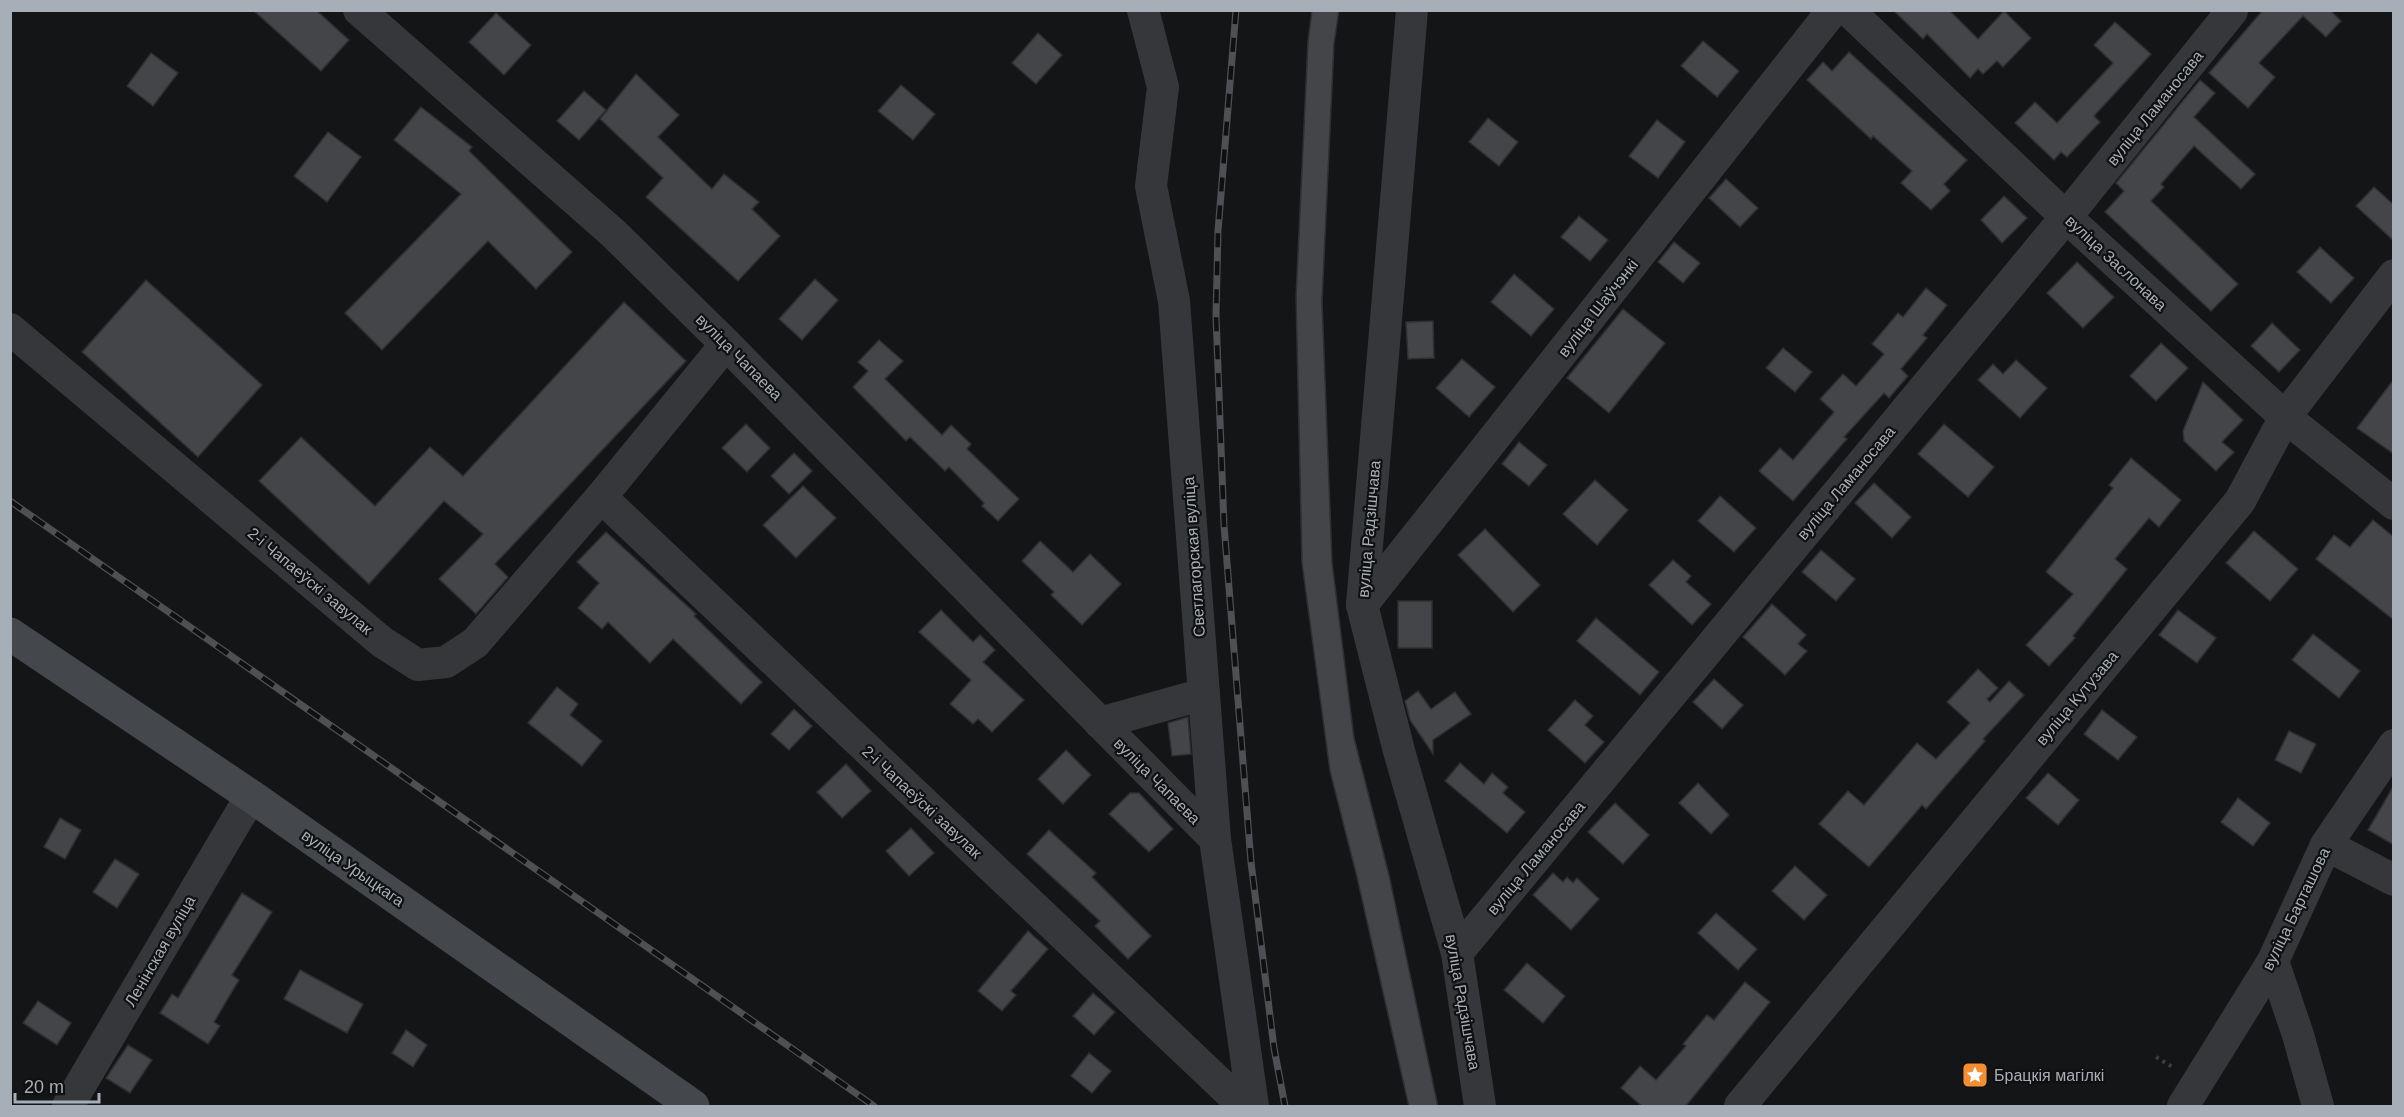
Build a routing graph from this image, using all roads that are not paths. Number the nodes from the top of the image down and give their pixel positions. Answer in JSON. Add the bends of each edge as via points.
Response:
{"nodes":[{"id":1,"x":359,"y":10,"type":"edge"},
{"id":2,"x":1143,"y":10,"type":"edge"},
{"id":3,"x":1412,"y":10,"type":"edge"},
{"id":4,"x":1833,"y":10,"type":"edge"},
{"id":5,"x":1848,"y":10,"type":"edge"},
{"id":6,"x":2232,"y":11,"type":"edge"},
{"id":7,"x":2066,"y":217,"type":"junction"},
{"id":8,"x":2394,"y":275,"type":"edge"},
{"id":9,"x":10,"y":330,"type":"edge"},
{"id":10,"x":726,"y":344,"type":"junction"},
{"id":11,"x":2285,"y":417,"type":"junction"},
{"id":12,"x":601,"y":497,"type":"junction"},
{"id":13,"x":2394,"y":504,"type":"edge"},
{"id":14,"x":1362,"y":605,"type":"junction"},
{"id":15,"x":10,"y":634,"type":"edge"},
{"id":16,"x":1204,"y":694,"type":"junction"},
{"id":17,"x":1100,"y":723,"type":"junction"},
{"id":18,"x":2394,"y":745,"type":"edge"},
{"id":19,"x":251,"y":796,"type":"junction"},
{"id":20,"x":1215,"y":839,"type":"junction"},
{"id":21,"x":2326,"y":845,"type":"junction"},
{"id":22,"x":2394,"y":880,"type":"edge"},
{"id":23,"x":1457,"y":953,"type":"junction"},
{"id":24,"x":2273,"y":961,"type":"junction"},
{"id":25,"x":69,"y":1107,"type":"edge"},
{"id":26,"x":693,"y":1107,"type":"edge"},
{"id":27,"x":1244,"y":1107,"type":"edge"},
{"id":28,"x":1253,"y":1107,"type":"edge"},
{"id":29,"x":1480,"y":1107,"type":"edge"},
{"id":30,"x":1740,"y":1107,"type":"edge"},
{"id":31,"x":2183,"y":1107,"type":"edge"},
{"id":32,"x":2318,"y":1107,"type":"edge"}],
"edges":[{"from":1,"to":10,"type":"street","name":"вуліца Чапаева","via":[[613,233]]},
{"from":2,"to":16,"type":"street","name":"Светлагорская вуліца","via":[[1164,87],[1151,186],[1174,301]]},
{"from":3,"to":14,"type":"street","name":"вуліца Радзішчава"},
{"from":4,"to":14,"type":"street","name":"вуліца Шаўчэнкі"},
{"from":5,"to":7,"type":"street","name":"вуліца Заслонава"},
{"from":6,"to":7,"type":"street","name":"вуліца Ламаносава"},
{"from":7,"to":11,"type":"street","name":"вуліца Заслонава"},
{"from":7,"to":23,"type":"street","name":"вуліца Ламаносава"},
{"from":8,"to":11,"type":"street","name":"вуліца Кутузава"},
{"from":9,"to":12,"type":"street","name":"2-і Чапаеўскі завулак","via":[[382,642],[418,665],[446,662],[475,643]]},
{"from":10,"to":12,"type":"street","name":"2-і Чапаеўскі завулак"},
{"from":10,"to":17,"type":"street","name":"вуліца Чапаева"},
{"from":11,"to":13,"type":"street","name":"вуліца Заслонава"},
{"from":11,"to":30,"type":"street","name":"вуліца Кутузава","via":[[2240,501]]},
{"from":12,"to":27,"type":"street","name":"2-і Чапаеўскі завулак"},
{"from":14,"to":23,"type":"street","name":"вуліца Радзішчава"},
{"from":15,"to":19,"type":"main road","name":"вуліца Урыцкага"},
{"from":16,"to":17,"type":"street","name":"вуліца Чапаева"},
{"from":16,"to":20,"type":"street","name":"Светлагорская вуліца"},
{"from":17,"to":20,"type":"street","name":"вуліца Чапаева"},
{"from":18,"to":21,"type":"street","name":"вуліца Барташова"},
{"from":19,"to":25,"type":"street","name":"Ленінская вуліца"},
{"from":19,"to":26,"type":"main road","name":"вуліца Урыцкага"},
{"from":20,"to":28,"type":"street","name":"Светлагорская вуліца"},
{"from":21,"to":22,"type":"street"},
{"from":21,"to":24,"type":"street","name":"вуліца Барташова"},
{"from":23,"to":29,"type":"street","name":"вуліца Радзішчава"},
{"from":24,"to":31,"type":"street","name":"вуліца Барташова"},
{"from":24,"to":32,"type":"street"}]}
